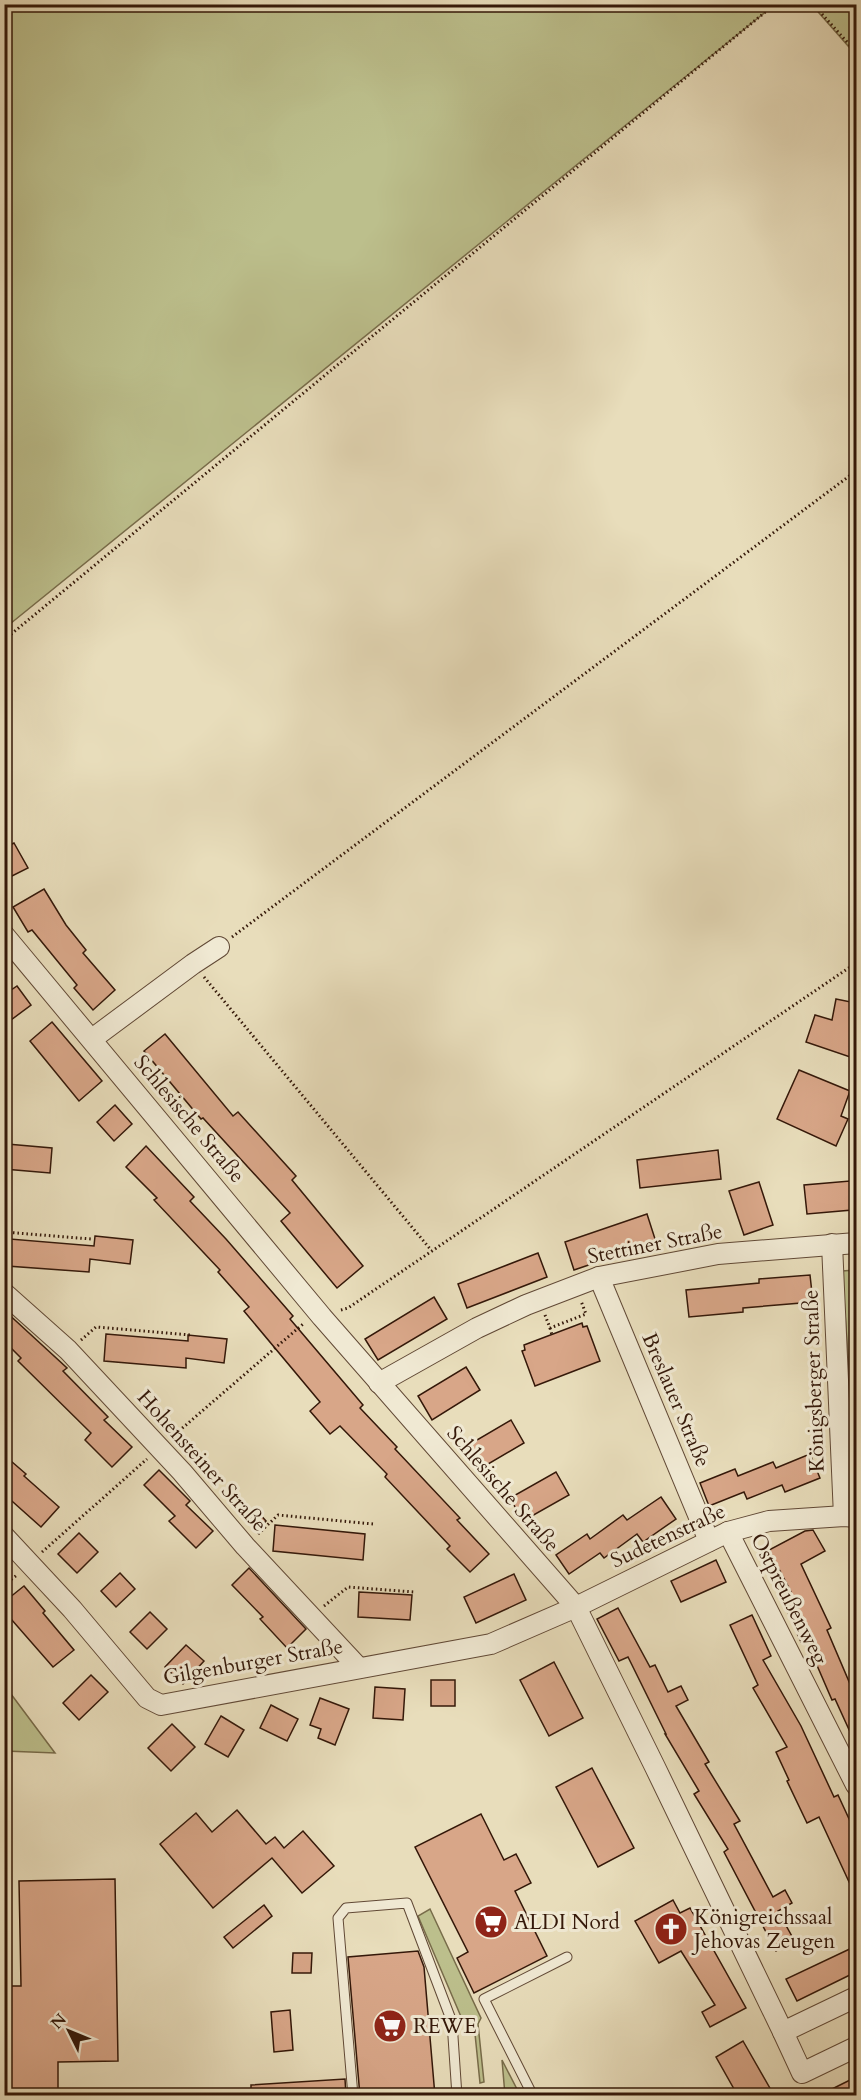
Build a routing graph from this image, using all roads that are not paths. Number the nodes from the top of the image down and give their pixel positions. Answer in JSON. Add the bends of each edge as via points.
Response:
{"nodes":[{"id":1,"x":4,"y":935,"type":"edge"},
{"id":2,"x":219,"y":947,"type":"road end"},
{"id":3,"x":92,"y":1039,"type":"junction"},
{"id":4,"x":856,"y":1243,"type":"edge"},
{"id":5,"x":832,"y":1244,"type":"junction"},
{"id":6,"x":599,"y":1277,"type":"junction"},
{"id":7,"x":4,"y":1293,"type":"edge"},
{"id":8,"x":379,"y":1383,"type":"junction"},
{"id":9,"x":850,"y":1516,"type":"edge"},
{"id":10,"x":728,"y":1532,"type":"junction"},
{"id":11,"x":4,"y":1536,"type":"edge"},
{"id":12,"x":709,"y":1541,"type":"junction"},
{"id":13,"x":576,"y":1607,"type":"junction"},
{"id":14,"x":358,"y":1667,"type":"junction"},
{"id":15,"x":856,"y":1785,"type":"edge"},
{"id":16,"x":567,"y":1957,"type":"dead end"},
{"id":17,"x":856,"y":1997,"type":"edge"},
{"id":18,"x":783,"y":2032,"type":"junction"},
{"id":19,"x":856,"y":2047,"type":"edge"},
{"id":20,"x":352,"y":2096,"type":"edge"},
{"id":21,"x":458,"y":2096,"type":"edge"},
{"id":22,"x":533,"y":2096,"type":"edge"}],
"edges":[{"from":1,"to":3,"type":"street","name":"Schlesische Straße"},
{"from":2,"to":3,"type":"street"},
{"from":3,"to":8,"type":"street","name":"Schlesische Straße"},
{"from":4,"to":5,"type":"street","name":"Stettiner Straße"},
{"from":5,"to":6,"type":"street","name":"Stettiner Straße","via":[[718,1254]]},
{"from":5,"to":9,"type":"street","name":"Königsberger Straße"},
{"from":6,"to":8,"type":"street","name":"Stettiner Straße","via":[[477,1328]]},
{"from":6,"to":12,"type":"street","name":"Breslauer Straße"},
{"from":7,"to":14,"type":"street","name":"Hohensteiner Straße","via":[[68,1350]]},
{"from":8,"to":13,"type":"street","name":"Schlesische Straße"},
{"from":9,"to":10,"type":"street","name":"Sudetenstraße","via":[[769,1521]]},
{"from":10,"to":12,"type":"street","name":"Sudetenstraße"},
{"from":10,"to":15,"type":"street","name":"Ostpreußenweg"},
{"from":11,"to":14,"type":"street","name":"Gilgenburger Straße","via":[[147,1698],[161,1705]]},
{"from":12,"to":13,"type":"street","name":"Sudetenstraße"},
{"from":13,"to":14,"type":"street","name":"Gilgenburger Straße","via":[[491,1644]]},
{"from":13,"to":18,"type":"street","name":"Schlesische Straße"},
{"from":16,"to":22,"type":"lane","via":[[484,1999]]},
{"from":17,"to":18,"type":"street"},
{"from":18,"to":19,"type":"street","name":"Schlesische Straße","via":[[802,2073]]},
{"from":20,"to":21,"type":"lane","via":[[338,1918],[346,1908],[408,1903],[452,2022]]}]}
